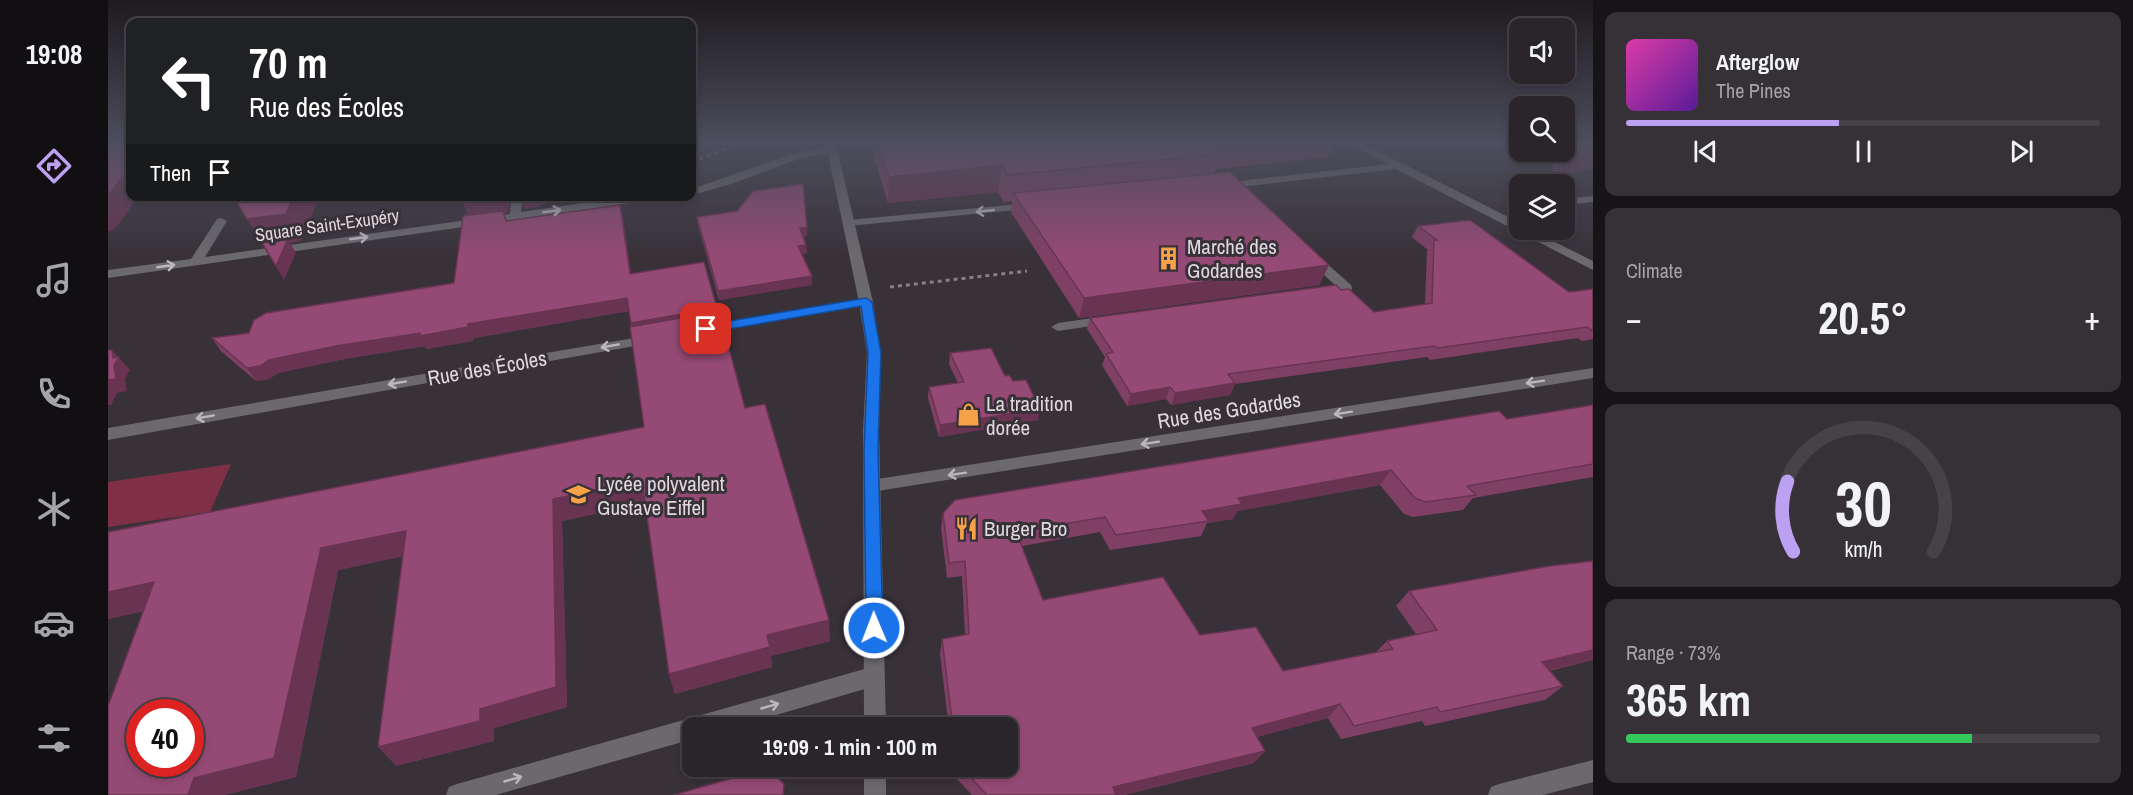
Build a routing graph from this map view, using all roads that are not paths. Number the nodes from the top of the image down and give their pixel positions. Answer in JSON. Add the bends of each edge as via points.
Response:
{"nodes":[{"id":1,"x":732,"y":181,"type":"edge"},
{"id":2,"x":839,"y":181,"type":"edge"},
{"id":3,"x":1272,"y":181,"type":"edge"},
{"id":4,"x":1429,"y":181,"type":"edge"},
{"id":5,"x":1236,"y":185,"type":"junction"},
{"id":6,"x":1212,"y":187,"type":"edge"},
{"id":7,"x":696,"y":191,"type":"edge"},
{"id":8,"x":1246,"y":196,"type":"edge"},
{"id":9,"x":1593,"y":199,"type":"edge"},
{"id":10,"x":516,"y":201,"type":"edge"},
{"id":11,"x":622,"y":201,"type":"edge"},
{"id":12,"x":1575,"y":201,"type":"edge"},
{"id":13,"x":1039,"y":205,"type":"edge"},
{"id":14,"x":1509,"y":215,"type":"edge"},
{"id":15,"x":515,"y":216,"type":"junction"},
{"id":16,"x":1500,"y":218,"type":"junction"},
{"id":17,"x":221,"y":221,"type":"dead end"},
{"id":18,"x":1509,"y":223,"type":"edge"},
{"id":19,"x":848,"y":224,"type":"junction"},
{"id":20,"x":1542,"y":240,"type":"edge"},
{"id":21,"x":1305,"y":250,"type":"edge"},
{"id":22,"x":195,"y":262,"type":"junction"},
{"id":23,"x":1593,"y":266,"type":"edge"},
{"id":24,"x":108,"y":274,"type":"edge"},
{"id":25,"x":1312,"y":293,"type":"edge"},
{"id":26,"x":866,"y":302,"type":"junction"},
{"id":27,"x":1116,"y":319,"type":"edge"},
{"id":28,"x":1058,"y":327,"type":"dead end"},
{"id":29,"x":694,"y":331,"type":"edge"},
{"id":30,"x":671,"y":335,"type":"edge"},
{"id":31,"x":1593,"y":373,"type":"edge"},
{"id":32,"x":108,"y":434,"type":"edge"},
{"id":33,"x":872,"y":486,"type":"junction"},
{"id":34,"x":876,"y":676,"type":"junction"},
{"id":35,"x":732,"y":717,"type":"edge"},
{"id":36,"x":875,"y":717,"type":"edge"},
{"id":37,"x":682,"y":731,"type":"edge"},
{"id":38,"x":1593,"y":771,"type":"edge"},
{"id":39,"x":875,"y":777,"type":"edge"},
{"id":40,"x":457,"y":795,"type":"edge"},
{"id":41,"x":875,"y":795,"type":"edge"},
{"id":42,"x":1499,"y":795,"type":"edge"}],
"edges":[{"from":1,"to":7,"type":"street"},
{"from":2,"to":19,"type":"street"},
{"from":3,"to":5,"type":"street"},
{"from":4,"to":16,"type":"street"},
{"from":5,"to":6,"type":"street"},
{"from":5,"to":8,"type":"street"},
{"from":9,"to":12,"type":"street"},
{"from":10,"to":15,"type":"street"},
{"from":15,"to":11,"type":"street","name":"Square Saint-Exupéry","one_way":true},
{"from":13,"to":19,"type":"street","one_way":true},
{"from":14,"to":16,"type":"street"},
{"from":22,"to":15,"type":"street","name":"Square Saint-Exupéry","one_way":true},
{"from":16,"to":18,"type":"street"},
{"from":17,"to":22,"type":"street"},
{"from":19,"to":26,"type":"street"},
{"from":20,"to":23,"type":"street"},
{"from":21,"to":25,"type":"street","via":[[1346,288]]},
{"from":24,"to":22,"type":"street","name":"Square Saint-Exupéry","one_way":true},
{"from":26,"to":29,"type":"street"},
{"from":26,"to":33,"type":"street","via":[[874,353]]},
{"from":27,"to":28,"type":"street"},
{"from":30,"to":32,"type":"street","name":"Rue des Écoles","one_way":true},
{"from":31,"to":33,"type":"street","name":"Rue des Godardes","one_way":true},
{"from":33,"to":34,"type":"street"},
{"from":35,"to":34,"type":"street","one_way":true},
{"from":34,"to":36,"type":"street"},
{"from":40,"to":37,"type":"street","one_way":true},
{"from":38,"to":42,"type":"street"},
{"from":39,"to":41,"type":"street"}]}
